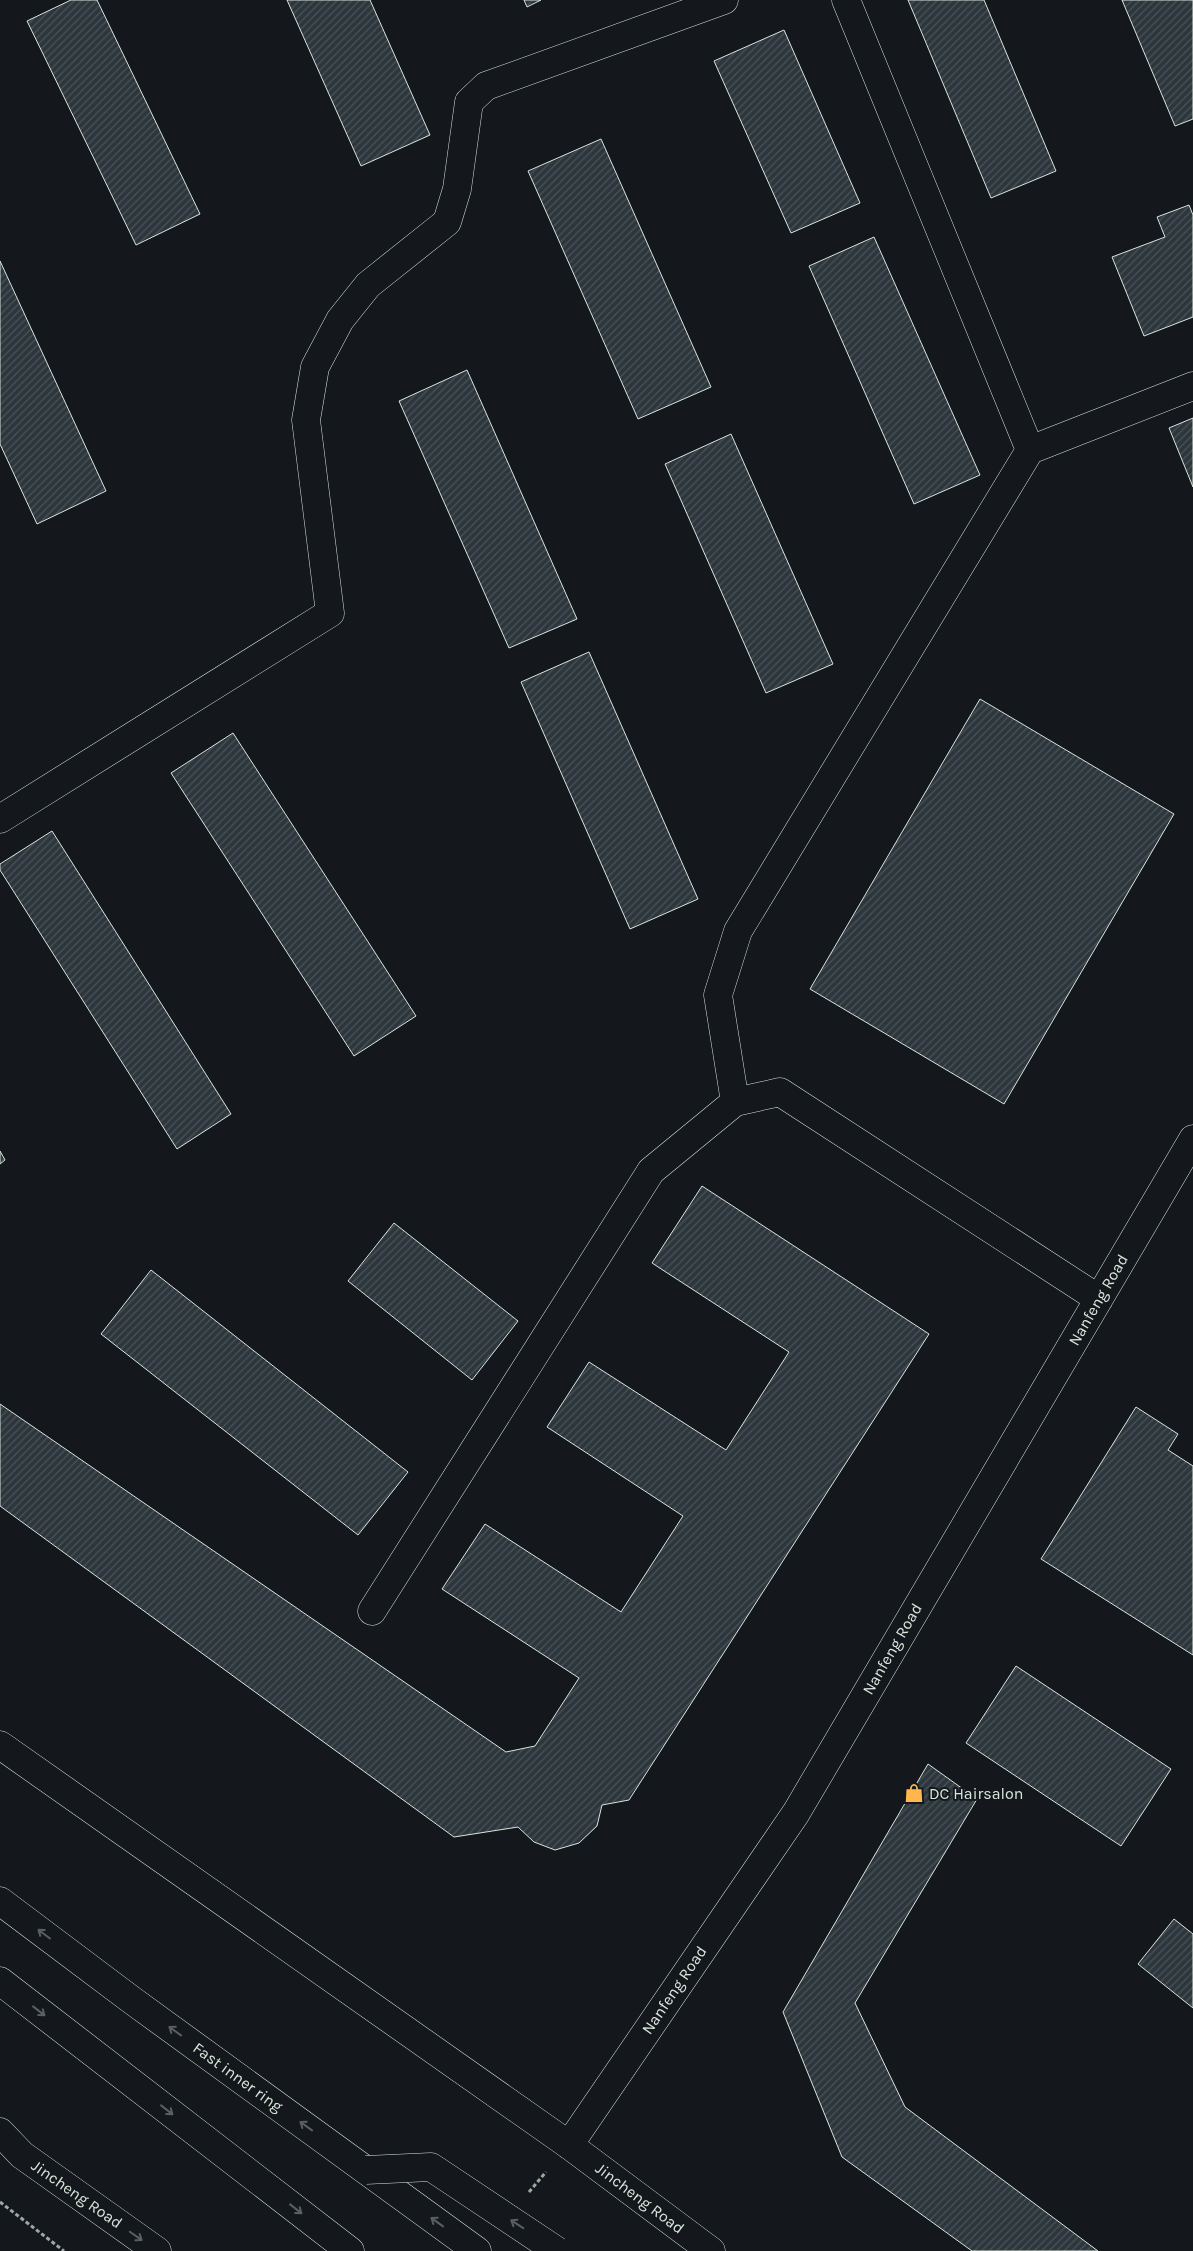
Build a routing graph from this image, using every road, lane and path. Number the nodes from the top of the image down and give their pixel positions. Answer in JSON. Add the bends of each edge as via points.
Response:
{"nodes":[{"id":1,"x":846,"y":0,"type":"edge"},
{"id":2,"x":706,"y":3,"type":"edge"},
{"id":3,"x":1193,"y":386,"type":"edge"},
{"id":4,"x":1030,"y":450,"type":"junction"},
{"id":5,"x":0,"y":819,"type":"edge"},
{"id":6,"x":735,"y":1102,"type":"junction"},
{"id":7,"x":1193,"y":1139,"type":"edge"},
{"id":8,"x":1099,"y":1299,"type":"junction"},
{"id":9,"x":372,"y":1610,"type":"dead end"},
{"id":10,"x":0,"y":1745,"type":"edge"},
{"id":11,"x":0,"y":1901,"type":"edge"},
{"id":12,"x":0,"y":1981,"type":"edge"},
{"id":13,"x":0,"y":2132,"type":"edge"},
{"id":14,"x":569,"y":2145,"type":"junction"},
{"id":15,"x":366,"y":2170,"type":"junction"},
{"id":16,"x":0,"y":2202,"type":"edge"},
{"id":17,"x":64,"y":2251,"type":"edge"},
{"id":18,"x":157,"y":2251,"type":"edge"},
{"id":19,"x":350,"y":2251,"type":"edge"},
{"id":20,"x":477,"y":2251,"type":"edge"},
{"id":21,"x":557,"y":2251,"type":"edge"},
{"id":22,"x":711,"y":2251,"type":"edge"}],
"edges":[{"from":1,"to":4,"type":"main road"},
{"from":2,"to":5,"type":"main road","via":[[486,86],[469,102],[457,189],[447,222],[368,285],[340,320],[315,367],[306,420],[330,613]]},
{"from":3,"to":4,"type":"main road"},
{"from":4,"to":6,"type":"main road","via":[[738,931],[718,995]]},
{"from":6,"to":8,"type":"main road","via":[[780,1092]]},
{"from":6,"to":9,"type":"main road","via":[[651,1171]]},
{"from":7,"to":8,"type":"main road","name":"Nanfeng Road"},
{"from":8,"to":14,"type":"main road","name":"Nanfeng Road","via":[[796,1813]]},
{"from":10,"to":14,"type":"main road","name":"Jincheng Road"},
{"from":15,"to":11,"type":"main road","name":"Fast inner ring","one_way":true},
{"from":12,"to":19,"type":"main road","one_way":true},
{"from":13,"to":18,"type":"main road","name":"Jincheng Road","one_way":true,"via":[[22,2155]]},
{"from":14,"to":22,"type":"main road","name":"Jincheng Road"},
{"from":20,"to":15,"type":"main road","name":"Fast inner ring","one_way":true},
{"from":21,"to":15,"type":"main road","one_way":true,"bridge":true,"via":[[431,2168]]},
{"from":16,"to":17,"type":"path"}]}
